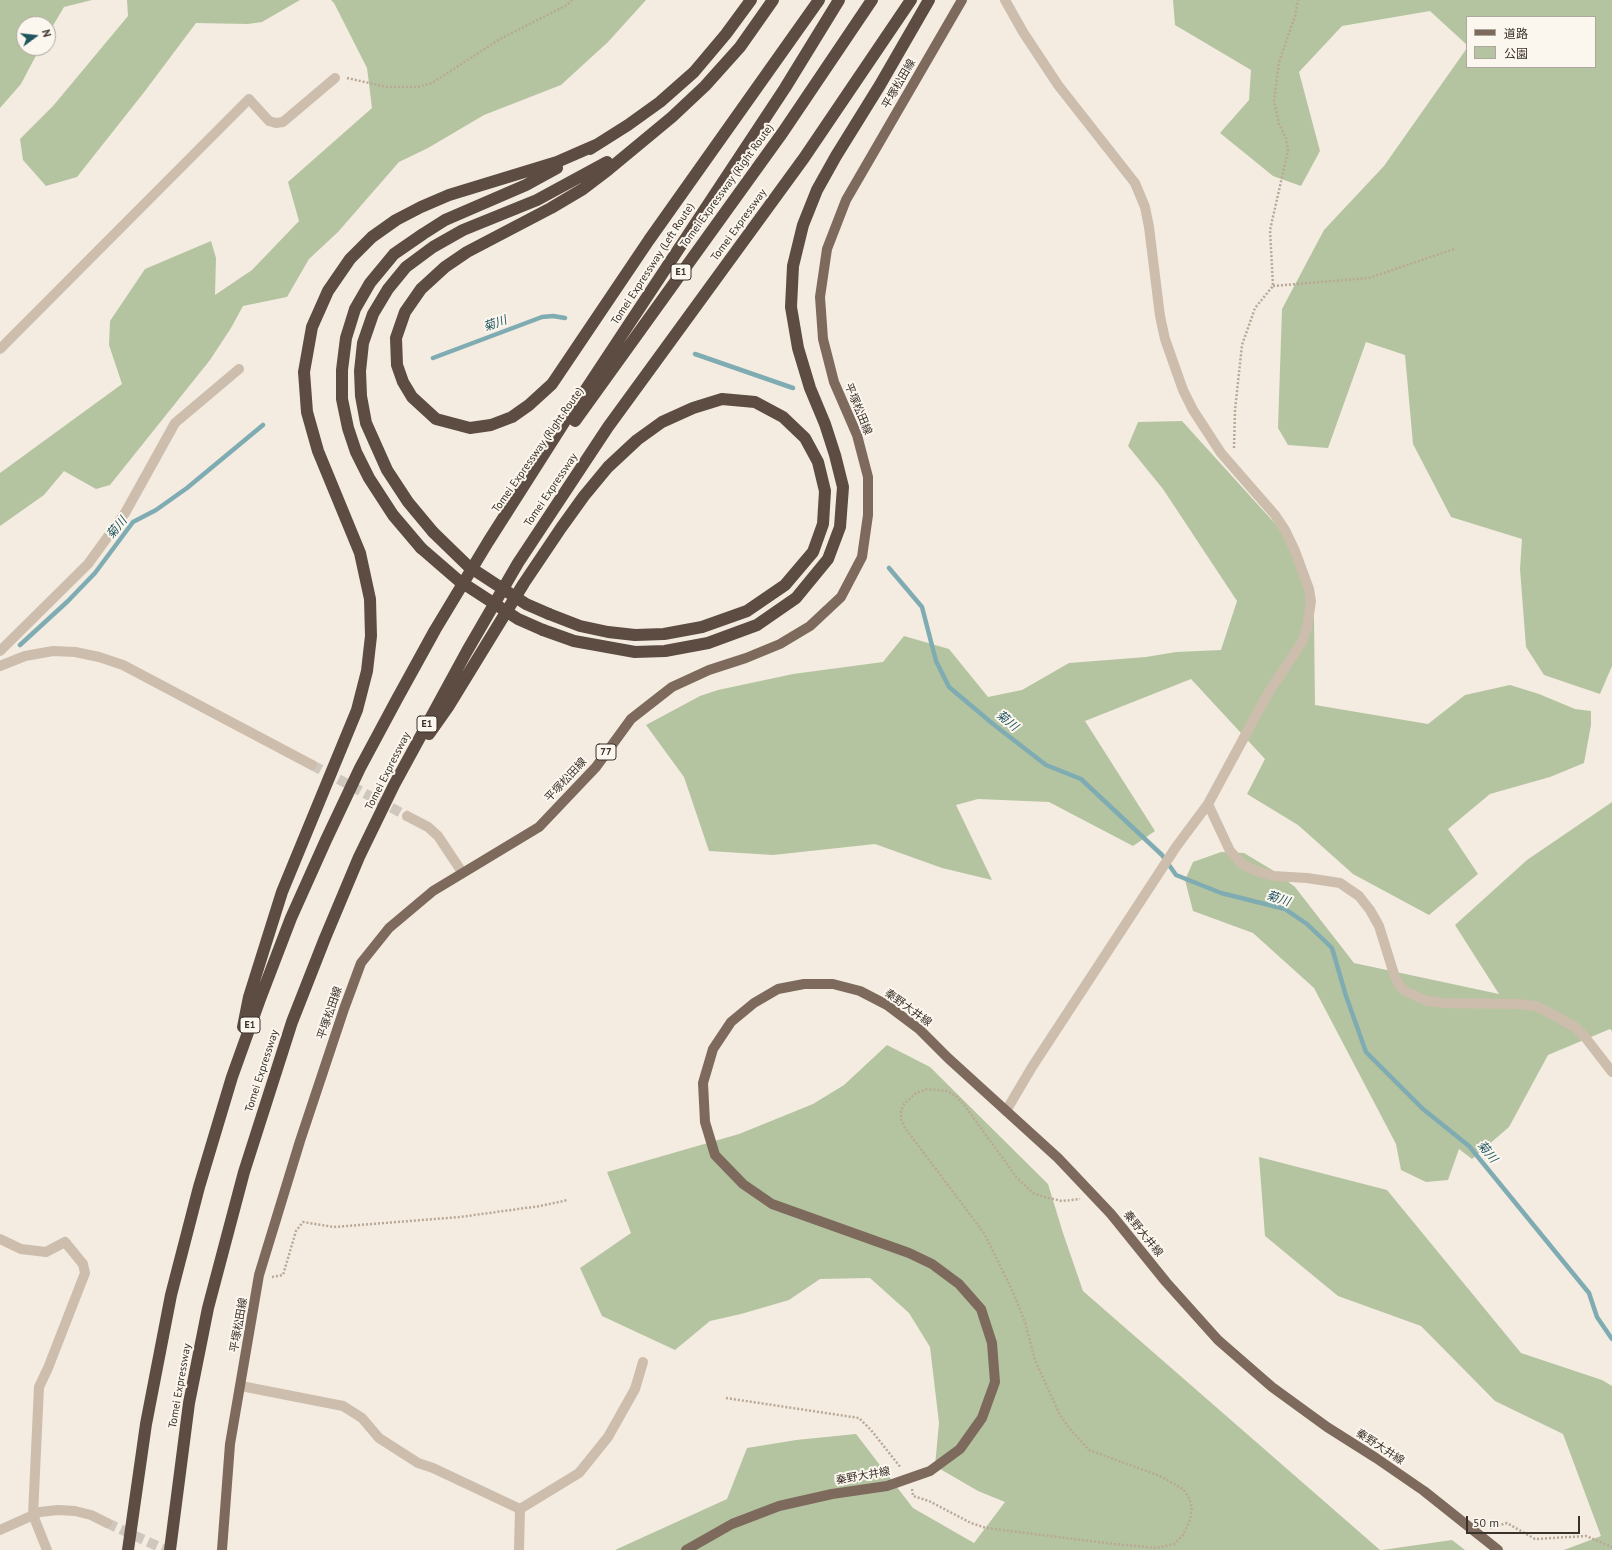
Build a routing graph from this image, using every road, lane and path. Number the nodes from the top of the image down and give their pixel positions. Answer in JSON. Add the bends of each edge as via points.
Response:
{"nodes":[{"id":1,"x":572,"y":0,"type":"edge"},
{"id":2,"x":751,"y":0,"type":"edge"},
{"id":3,"x":773,"y":0,"type":"edge"},
{"id":4,"x":819,"y":0,"type":"edge"},
{"id":5,"x":839,"y":0,"type":"edge"},
{"id":6,"x":872,"y":0,"type":"edge"},
{"id":7,"x":911,"y":0,"type":"edge"},
{"id":8,"x":929,"y":0,"type":"edge"},
{"id":9,"x":962,"y":0,"type":"edge"},
{"id":10,"x":1005,"y":0,"type":"edge"},
{"id":11,"x":1298,"y":0,"type":"edge"},
{"id":12,"x":335,"y":78,"type":"joint"},
{"id":13,"x":646,"y":138,"type":"junction"},
{"id":14,"x":596,"y":145,"type":"junction"},
{"id":15,"x":1454,"y":249,"type":"dead end"},
{"id":16,"x":1273,"y":286,"type":"junction"},
{"id":17,"x":0,"y":348,"type":"edge"},
{"id":18,"x":239,"y":369,"type":"dead end"},
{"id":19,"x":1228,"y":462,"type":"junction"},
{"id":20,"x":488,"y":542,"type":"junction"},
{"id":21,"x":0,"y":651,"type":"edge"},
{"id":22,"x":0,"y":666,"type":"edge"},
{"id":23,"x":312,"y":764,"type":"tunnel mouth"},
{"id":24,"x":394,"y":785,"type":"junction"},
{"id":25,"x":1208,"y":804,"type":"junction"},
{"id":26,"x":407,"y":816,"type":"tunnel mouth"},
{"id":27,"x":462,"y":872,"type":"junction"},
{"id":28,"x":1612,"y":1072,"type":"edge"},
{"id":29,"x":232,"y":1077,"type":"junction"},
{"id":30,"x":1006,"y":1111,"type":"junction"},
{"id":31,"x":1093,"y":1196,"type":"junction"},
{"id":32,"x":568,"y":1200,"type":"dead end"},
{"id":33,"x":0,"y":1239,"type":"edge"},
{"id":34,"x":259,"y":1275,"type":"junction"},
{"id":35,"x":643,"y":1362,"type":"dead end"},
{"id":36,"x":240,"y":1386,"type":"junction"},
{"id":37,"x":726,"y":1398,"type":"dead end"},
{"id":38,"x":910,"y":1478,"type":"junction"},
{"id":39,"x":520,"y":1510,"type":"junction"},
{"id":40,"x":33,"y":1515,"type":"junction"},
{"id":41,"x":107,"y":1523,"type":"tunnel mouth"},
{"id":42,"x":0,"y":1530,"type":"edge"},
{"id":43,"x":1477,"y":1533,"type":"junction"},
{"id":44,"x":1612,"y":1547,"type":"edge"},
{"id":45,"x":1496,"y":1549,"type":"edge"},
{"id":46,"x":48,"y":1550,"type":"edge"},
{"id":47,"x":128,"y":1550,"type":"edge"},
{"id":48,"x":170,"y":1550,"type":"edge"},
{"id":49,"x":222,"y":1550,"type":"edge"},
{"id":50,"x":520,"y":1550,"type":"edge"},
{"id":51,"x":686,"y":1550,"type":"edge"}],
"edges":[{"from":1,"to":12,"type":"path","via":[[567,5],[500,39],[432,83],[418,87],[387,87],[344,77]]},
{"from":2,"to":14,"type":"highway","via":[[694,72],[660,102]]},
{"from":3,"to":13,"type":"highway","via":[[740,47],[705,86]]},
{"from":4,"to":13,"type":"highway","via":[[552,384],[512,417],[491,425],[470,428],[436,419],[412,397],[402,382],[397,365],[396,338],[405,312],[421,289],[445,267],[467,252],[583,189]]},
{"from":5,"to":20,"type":"highway","name":"Tomei Expressway (Left Route)","number":"E1"},
{"from":6,"to":20,"type":"highway","name":"Tomei Expressway (Right Route)","number":"E1","via":[[783,132]]},
{"from":7,"to":24,"type":"highway","name":"Tomei Expressway","number":"E1","via":[[804,158],[644,378],[518,563]]},
{"from":8,"to":14,"type":"highway","bridge":true,"via":[[817,190],[803,225],[793,266],[791,307],[798,348],[810,388],[836,455],[843,487],[840,527],[828,559],[796,598],[757,625],[708,643],[665,651],[635,652],[574,641],[518,619],[458,580],[421,548],[393,515],[369,478],[356,452],[342,399],[346,338],[355,309],[370,283],[394,254],[446,220],[526,185]]},
{"from":9,"to":27,"type":"main road","name":"平塚松田線","number":"77","via":[[846,200],[827,249],[820,297],[823,339],[834,382],[857,435],[868,477],[868,515],[862,557],[841,597],[810,626],[780,644],[709,670],[672,687],[631,720],[596,767],[539,827]]},
{"from":10,"to":19,"type":"street","via":[[1058,84],[1135,183],[1145,207],[1160,316],[1169,352],[1193,410]]},
{"from":11,"to":16,"type":"path","via":[[1296,16],[1279,62],[1274,101],[1288,151],[1270,230]]},
{"from":12,"to":17,"type":"street","via":[[283,122],[269,121],[249,99]]},
{"from":13,"to":24,"type":"highway","bridge":true,"via":[[598,168],[537,200],[463,230],[433,247],[406,267],[388,289],[373,314],[363,343],[360,371],[366,423],[387,470],[408,502],[433,532],[468,566],[526,604],[580,626],[635,635],[664,634],[702,627],[747,610],[785,585],[813,552],[823,524],[825,490],[818,462],[805,438],[783,417],[755,402],[722,399],[662,422],[637,440],[608,467],[584,496],[524,583],[448,707]]},
{"from":14,"to":29,"type":"highway","via":[[558,162],[449,195],[396,220],[350,259],[328,291],[312,326],[304,372],[307,412],[318,451],[360,553],[370,599],[371,636],[367,671],[357,710],[282,892],[262,951]]},
{"from":15,"to":16,"type":"path","via":[[1369,278]]},
{"from":16,"to":19,"type":"path","via":[[1255,308],[1242,345],[1235,410],[1235,445]]},
{"from":18,"to":21,"type":"street","via":[[175,423],[125,513],[88,564]]},
{"from":19,"to":25,"type":"street","via":[[1285,530],[1309,589],[1311,602],[1302,642],[1267,694]]},
{"from":20,"to":29,"type":"highway","number":"E1","via":[[435,630],[360,768],[291,918]]},
{"from":22,"to":23,"type":"street","via":[[25,656],[53,651],[99,657],[123,665]]},
{"from":24,"to":48,"type":"highway","name":"Tomei Expressway","number":"E1","via":[[359,857],[292,1022],[244,1172],[208,1308],[189,1402]]},
{"from":25,"to":28,"type":"street","via":[[1230,851],[1242,864],[1273,876],[1340,884],[1359,896],[1379,926],[1394,974],[1405,991],[1426,1001],[1519,1004],[1546,1010],[1575,1027]]},
{"from":25,"to":30,"type":"street","via":[[1167,860]]},
{"from":26,"to":27,"type":"street","via":[[428,827],[438,836]]},
{"from":27,"to":34,"type":"main road","name":"平塚松田線","number":"77","via":[[433,891],[390,928],[362,963],[336,1031]]},
{"from":29,"to":47,"type":"highway","number":"E1","via":[[199,1187],[171,1295],[146,1424]]},
{"from":30,"to":31,"type":"main road","name":"秦野大井線","via":[[1058,1158]]},
{"from":30,"to":38,"type":"main road","name":"秦野大井線","via":[[919,1029],[887,1005],[860,991],[832,984],[804,984],[778,989],[754,1002],[730,1022],[713,1049],[703,1083],[704,1122],[715,1155],[743,1184],[772,1204],[910,1253],[932,1264],[959,1284],[981,1309],[992,1343],[995,1382],[982,1418],[960,1449],[930,1471]]},
{"from":31,"to":38,"type":"path","via":[[1062,1201],[1033,1193],[1017,1178],[965,1106],[947,1091],[927,1089],[916,1093],[904,1104],[901,1119],[905,1128],[984,1233],[1013,1292],[1025,1322],[1035,1360],[1063,1419],[1089,1450],[1160,1476],[1183,1488],[1192,1508],[1183,1535],[1174,1544],[1157,1548],[986,1528],[913,1496]]},
{"from":31,"to":43,"type":"main road","name":"秦野大井線","via":[[1218,1340],[1272,1387],[1424,1491]]},
{"from":32,"to":34,"type":"path","via":[[460,1217],[334,1227],[303,1222],[296,1231],[283,1275]]},
{"from":33,"to":40,"type":"street","via":[[21,1249],[46,1252],[65,1242],[83,1264],[85,1273],[39,1387]]},
{"from":34,"to":36,"type":"main road","name":"平塚松田線","number":"77"},
{"from":35,"to":39,"type":"street","via":[[635,1389],[608,1437],[579,1473]]},
{"from":36,"to":39,"type":"street","via":[[343,1406],[362,1418],[379,1438],[418,1463]]},
{"from":36,"to":49,"type":"main road","name":"平塚松田線","number":"77","via":[[230,1444]]},
{"from":37,"to":38,"type":"path","via":[[859,1418],[872,1430]]},
{"from":38,"to":51,"type":"main road","name":"秦野大井線","via":[[887,1486],[832,1494],[779,1506],[732,1524]]},
{"from":39,"to":50,"type":"street"},
{"from":40,"to":41,"type":"street","via":[[58,1510],[75,1511]]},
{"from":40,"to":42,"type":"street"},
{"from":40,"to":46,"type":"street"},
{"from":43,"to":44,"type":"path","via":[[1508,1523],[1535,1539],[1586,1536]]},
{"from":43,"to":45,"type":"main road","name":"秦野大井線"}]}
